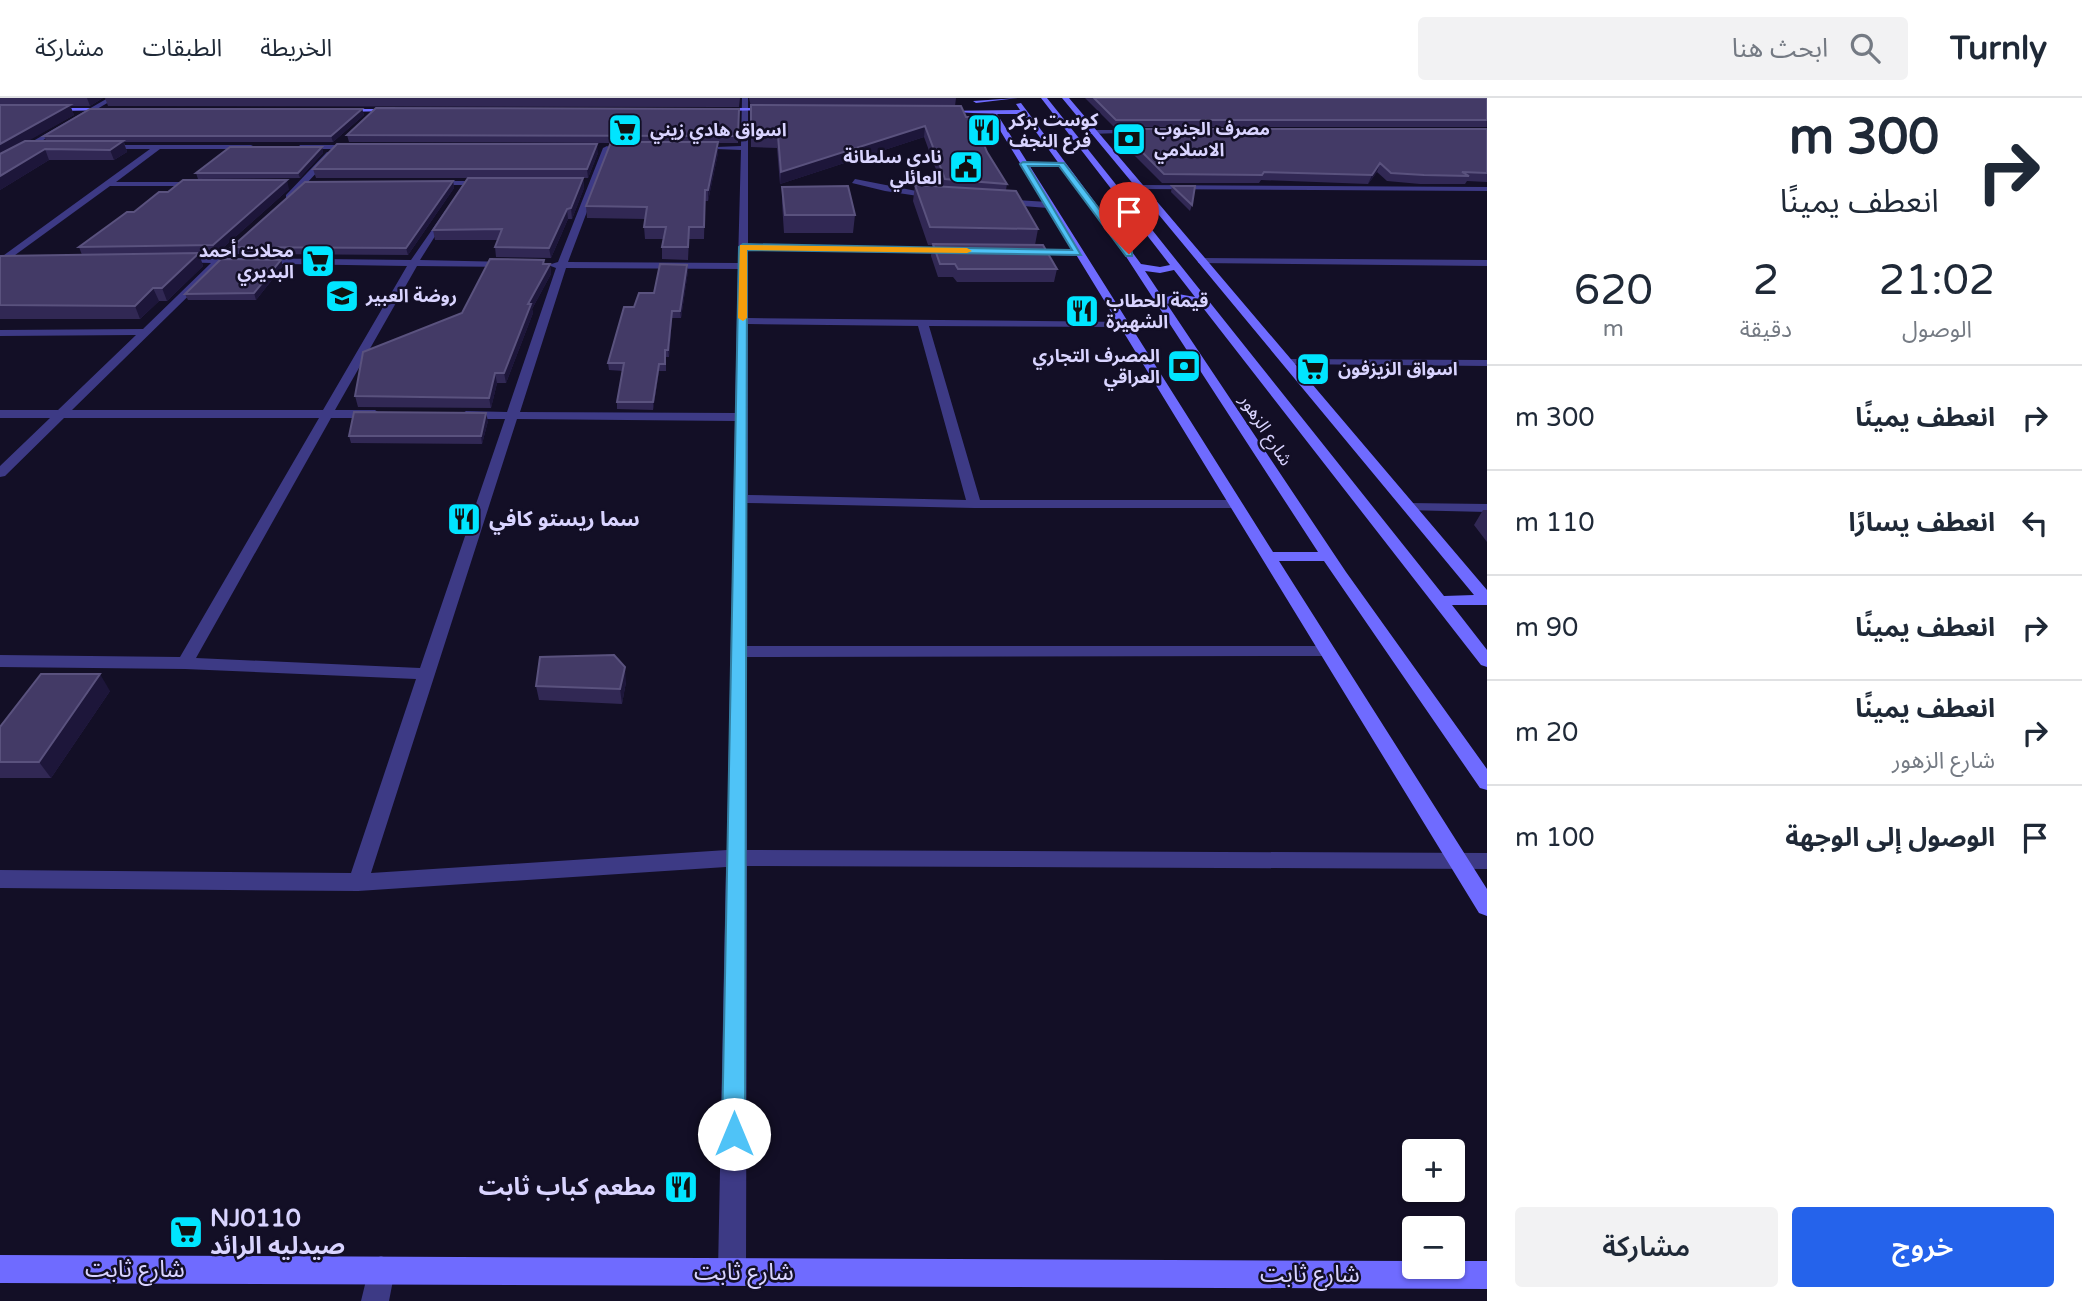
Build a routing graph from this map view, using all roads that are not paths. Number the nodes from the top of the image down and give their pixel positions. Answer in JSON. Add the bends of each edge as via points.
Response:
{"nodes":[{"id":1,"x":1015,"y":98,"type":"edge"},
{"id":2,"x":1044,"y":98,"type":"edge"},
{"id":3,"x":1065,"y":98,"type":"edge"},
{"id":4,"x":110,"y":99,"type":"edge"},
{"id":5,"x":975,"y":100,"type":"edge"},
{"id":6,"x":95,"y":101,"type":"dead end"},
{"id":7,"x":122,"y":101,"type":"dead end"},
{"id":8,"x":771,"y":102,"type":"edge"},
{"id":9,"x":944,"y":102,"type":"dead end"},
{"id":10,"x":745,"y":103,"type":"edge"},
{"id":11,"x":711,"y":106,"type":"edge"},
{"id":12,"x":0,"y":110,"type":"edge"},
{"id":13,"x":92,"y":110,"type":"junction"},
{"id":14,"x":118,"y":110,"type":"edge"},
{"id":15,"x":786,"y":110,"type":"edge"},
{"id":16,"x":335,"y":111,"type":"edge"},
{"id":17,"x":375,"y":111,"type":"junction"},
{"id":18,"x":401,"y":111,"type":"edge"},
{"id":19,"x":937,"y":111,"type":"edge"},
{"id":20,"x":992,"y":112,"type":"junction"},
{"id":21,"x":1026,"y":112,"type":"junction"},
{"id":22,"x":365,"y":120,"type":"edge"},
{"id":23,"x":1093,"y":132,"type":"junction"},
{"id":24,"x":1161,"y":132,"type":"edge"},
{"id":25,"x":346,"y":138,"type":"edge"},
{"id":26,"x":27,"y":147,"type":"junction"},
{"id":27,"x":53,"y":147,"type":"edge"},
{"id":28,"x":93,"y":147,"type":"edge"},
{"id":29,"x":158,"y":147,"type":"junction"},
{"id":30,"x":267,"y":147,"type":"edge"},
{"id":31,"x":295,"y":147,"type":"edge"},
{"id":32,"x":336,"y":147,"type":"junction"},
{"id":33,"x":362,"y":147,"type":"edge"},
{"id":34,"x":606,"y":148,"type":"edge"},
{"id":35,"x":689,"y":148,"type":"edge"},
{"id":36,"x":744,"y":148,"type":"junction"},
{"id":37,"x":0,"y":163,"type":"edge"},
{"id":38,"x":1023,"y":164,"type":"junction"},
{"id":39,"x":1036,"y":164,"type":"dead end"},
{"id":40,"x":1096,"y":165,"type":"junction"},
{"id":41,"x":1121,"y":165,"type":"junction"},
{"id":42,"x":855,"y":181,"type":"dead end"},
{"id":43,"x":290,"y":183,"type":"edge"},
{"id":44,"x":304,"y":183,"type":"junction"},
{"id":45,"x":317,"y":183,"type":"edge"},
{"id":46,"x":425,"y":183,"type":"edge"},
{"id":47,"x":479,"y":183,"type":"edge"},
{"id":48,"x":109,"y":184,"type":"junction"},
{"id":49,"x":220,"y":184,"type":"edge"},
{"id":50,"x":1140,"y":187,"type":"junction"},
{"id":51,"x":1487,"y":190,"type":"edge"},
{"id":52,"x":458,"y":194,"type":"junction"},
{"id":53,"x":949,"y":197,"type":"edge"},
{"id":54,"x":994,"y":202,"type":"edge"},
{"id":55,"x":1048,"y":205,"type":"junction"},
{"id":56,"x":276,"y":209,"type":"edge"},
{"id":57,"x":743,"y":247,"type":"junction"},
{"id":58,"x":229,"y":251,"type":"edge"},
{"id":59,"x":966,"y":251,"type":"edge"},
{"id":60,"x":1008,"y":251,"type":"edge"},
{"id":61,"x":1077,"y":253,"type":"junction"},
{"id":62,"x":219,"y":260,"type":"junction"},
{"id":63,"x":164,"y":261,"type":"edge"},
{"id":64,"x":1201,"y":261,"type":"junction"},
{"id":65,"x":414,"y":262,"type":"junction"},
{"id":66,"x":0,"y":263,"type":"edge"},
{"id":67,"x":14,"y":263,"type":"edge"},
{"id":68,"x":1487,"y":263,"type":"edge"},
{"id":69,"x":522,"y":264,"type":"edge"},
{"id":70,"x":535,"y":264,"type":"edge"},
{"id":71,"x":562,"y":265,"type":"junction"},
{"id":72,"x":743,"y":266,"type":"junction"},
{"id":73,"x":1138,"y":267,"type":"junction"},
{"id":74,"x":1176,"y":267,"type":"junction"},
{"id":75,"x":1203,"y":301,"type":"junction"},
{"id":76,"x":1161,"y":302,"type":"junction"},
{"id":77,"x":743,"y":321,"type":"junction"},
{"id":78,"x":923,"y":324,"type":"junction"},
{"id":79,"x":1122,"y":324,"type":"junction"},
{"id":80,"x":145,"y":331,"type":"junction"},
{"id":81,"x":0,"y":333,"type":"edge"},
{"id":82,"x":1287,"y":362,"type":"junction"},
{"id":83,"x":1487,"y":363,"type":"edge"},
{"id":84,"x":329,"y":413,"type":"junction"},
{"id":85,"x":0,"y":414,"type":"edge"},
{"id":86,"x":395,"y":414,"type":"edge"},
{"id":87,"x":60,"y":415,"type":"junction"},
{"id":88,"x":448,"y":415,"type":"edge"},
{"id":89,"x":514,"y":416,"type":"junction"},
{"id":90,"x":742,"y":417,"type":"junction"},
{"id":91,"x":0,"y":473,"type":"edge"},
{"id":92,"x":741,"y":499,"type":"junction"},
{"id":93,"x":974,"y":504,"type":"junction"},
{"id":94,"x":1235,"y":504,"type":"junction"},
{"id":95,"x":1409,"y":507,"type":"junction"},
{"id":96,"x":1487,"y":508,"type":"edge"},
{"id":97,"x":1328,"y":556,"type":"junction"},
{"id":98,"x":1268,"y":557,"type":"junction"},
{"id":99,"x":1487,"y":600,"type":"edge"},
{"id":100,"x":1440,"y":601,"type":"junction"},
{"id":101,"x":1328,"y":651,"type":"junction"},
{"id":102,"x":739,"y":652,"type":"junction"},
{"id":103,"x":0,"y":661,"type":"edge"},
{"id":104,"x":1487,"y":661,"type":"edge"},
{"id":105,"x":185,"y":663,"type":"junction"},
{"id":106,"x":428,"y":674,"type":"junction"},
{"id":107,"x":1487,"y":783,"type":"edge"},
{"id":108,"x":737,"y":859,"type":"junction"},
{"id":109,"x":1459,"y":861,"type":"junction"},
{"id":110,"x":1487,"y":861,"type":"edge"},
{"id":111,"x":0,"y":879,"type":"edge"},
{"id":112,"x":358,"y":883,"type":"junction"},
{"id":113,"x":1487,"y":907,"type":"edge"},
{"id":114,"x":0,"y":1269,"type":"edge"},
{"id":115,"x":381,"y":1270,"type":"junction"},
{"id":116,"x":733,"y":1272,"type":"junction"},
{"id":117,"x":1487,"y":1275,"type":"edge"},
{"id":118,"x":375,"y":1301,"type":"edge"}],
"edges":[{"from":1,"to":5,"type":"street"},
{"from":1,"to":21,"type":"street","name":"شارع الزهور"},
{"from":2,"to":40,"type":"street","name":"شارع الزهور"},
{"from":3,"to":23,"type":"street"},
{"from":4,"to":6,"type":"street"},
{"from":4,"to":7,"type":"street"},
{"from":4,"to":13,"type":"street"},
{"from":5,"to":9,"type":"street"},
{"from":8,"to":10,"type":"street"},
{"from":10,"to":11,"type":"street"},
{"from":10,"to":15,"type":"street"},
{"from":10,"to":36,"type":"street"},
{"from":12,"to":13,"type":"street"},
{"from":13,"to":14,"type":"street"},
{"from":13,"to":26,"type":"street"},
{"from":16,"to":17,"type":"street"},
{"from":17,"to":18,"type":"street"},
{"from":17,"to":22,"type":"street"},
{"from":19,"to":20,"type":"street"},
{"from":20,"to":21,"type":"street"},
{"from":20,"to":38,"type":"street"},
{"from":21,"to":73,"type":"street","name":"شارع الزهور","via":[[1055,164]]},
{"from":23,"to":24,"type":"street"},
{"from":23,"to":41,"type":"street"},
{"from":25,"to":32,"type":"street"},
{"from":26,"to":27,"type":"street"},
{"from":26,"to":37,"type":"street"},
{"from":28,"to":29,"type":"street"},
{"from":29,"to":30,"type":"street"},
{"from":29,"to":48,"type":"street"},
{"from":31,"to":32,"type":"street"},
{"from":32,"to":33,"type":"street"},
{"from":32,"to":44,"type":"street"},
{"from":34,"to":71,"type":"street","via":[[586,183]]},
{"from":35,"to":36,"type":"street"},
{"from":36,"to":57,"type":"street"},
{"from":38,"to":39,"type":"street"},
{"from":38,"to":55,"type":"street"},
{"from":40,"to":41,"type":"street"},
{"from":40,"to":74,"type":"street","name":"شارع الزهور"},
{"from":41,"to":50,"type":"street"},
{"from":42,"to":53,"type":"street"},
{"from":43,"to":44,"type":"street"},
{"from":44,"to":45,"type":"street"},
{"from":44,"to":56,"type":"street"},
{"from":46,"to":52,"type":"street"},
{"from":47,"to":52,"type":"street"},
{"from":48,"to":49,"type":"street"},
{"from":48,"to":66,"type":"street"},
{"from":50,"to":51,"type":"street"},
{"from":50,"to":64,"type":"street"},
{"from":52,"to":65,"type":"street"},
{"from":54,"to":55,"type":"street"},
{"from":55,"to":61,"type":"street"},
{"from":57,"to":59,"type":"street"},
{"from":57,"to":72,"type":"street"},
{"from":58,"to":62,"type":"street"},
{"from":60,"to":61,"type":"street"},
{"from":61,"to":79,"type":"street"},
{"from":62,"to":63,"type":"street"},
{"from":62,"to":65,"type":"street"},
{"from":62,"to":80,"type":"street"},
{"from":64,"to":68,"type":"street"},
{"from":64,"to":82,"type":"street"},
{"from":65,"to":69,"type":"street"},
{"from":65,"to":84,"type":"street"},
{"from":66,"to":67,"type":"street"},
{"from":70,"to":71,"type":"street"},
{"from":71,"to":72,"type":"street"},
{"from":71,"to":89,"type":"street"},
{"from":72,"to":77,"type":"street"},
{"from":73,"to":74,"type":"street"},
{"from":73,"to":76,"type":"street","name":"شارع الزهور"},
{"from":74,"to":75,"type":"street","name":"شارع الزهور"},
{"from":75,"to":76,"type":"street","via":[[1178,297]]},
{"from":75,"to":100,"type":"street","name":"شارع الزهور"},
{"from":76,"to":97,"type":"street","name":"شارع الزهور"},
{"from":77,"to":78,"type":"street"},
{"from":77,"to":90,"type":"street"},
{"from":78,"to":79,"type":"street"},
{"from":78,"to":93,"type":"street"},
{"from":79,"to":94,"type":"street"},
{"from":80,"to":81,"type":"street"},
{"from":80,"to":87,"type":"street"},
{"from":82,"to":83,"type":"street"},
{"from":82,"to":95,"type":"street"},
{"from":84,"to":86,"type":"street"},
{"from":84,"to":87,"type":"street"},
{"from":84,"to":105,"type":"street"},
{"from":85,"to":87,"type":"street"},
{"from":87,"to":91,"type":"street"},
{"from":88,"to":89,"type":"street"},
{"from":89,"to":90,"type":"street"},
{"from":89,"to":106,"type":"street"},
{"from":90,"to":92,"type":"street"},
{"from":92,"to":93,"type":"street"},
{"from":92,"to":102,"type":"street"},
{"from":93,"to":94,"type":"street"},
{"from":94,"to":98,"type":"street"},
{"from":95,"to":96,"type":"street"},
{"from":95,"to":99,"type":"street"},
{"from":97,"to":98,"type":"street"},
{"from":97,"to":107,"type":"street","name":"شارع الزهور"},
{"from":98,"to":101,"type":"street"},
{"from":99,"to":100,"type":"street"},
{"from":100,"to":104,"type":"street","name":"شارع الزهور"},
{"from":101,"to":102,"type":"street"},
{"from":101,"to":109,"type":"street"},
{"from":102,"to":108,"type":"street"},
{"from":103,"to":105,"type":"street"},
{"from":105,"to":106,"type":"street"},
{"from":106,"to":112,"type":"street"},
{"from":108,"to":109,"type":"street"},
{"from":108,"to":112,"type":"street"},
{"from":108,"to":116,"type":"street"},
{"from":109,"to":110,"type":"street"},
{"from":109,"to":113,"type":"street"},
{"from":111,"to":112,"type":"street"},
{"from":114,"to":115,"type":"street","name":"شارع ثابت"},
{"from":115,"to":116,"type":"street","name":"شارع ثابت"},
{"from":115,"to":118,"type":"street"},
{"from":116,"to":117,"type":"street","name":"شارع ثابت"}]}
